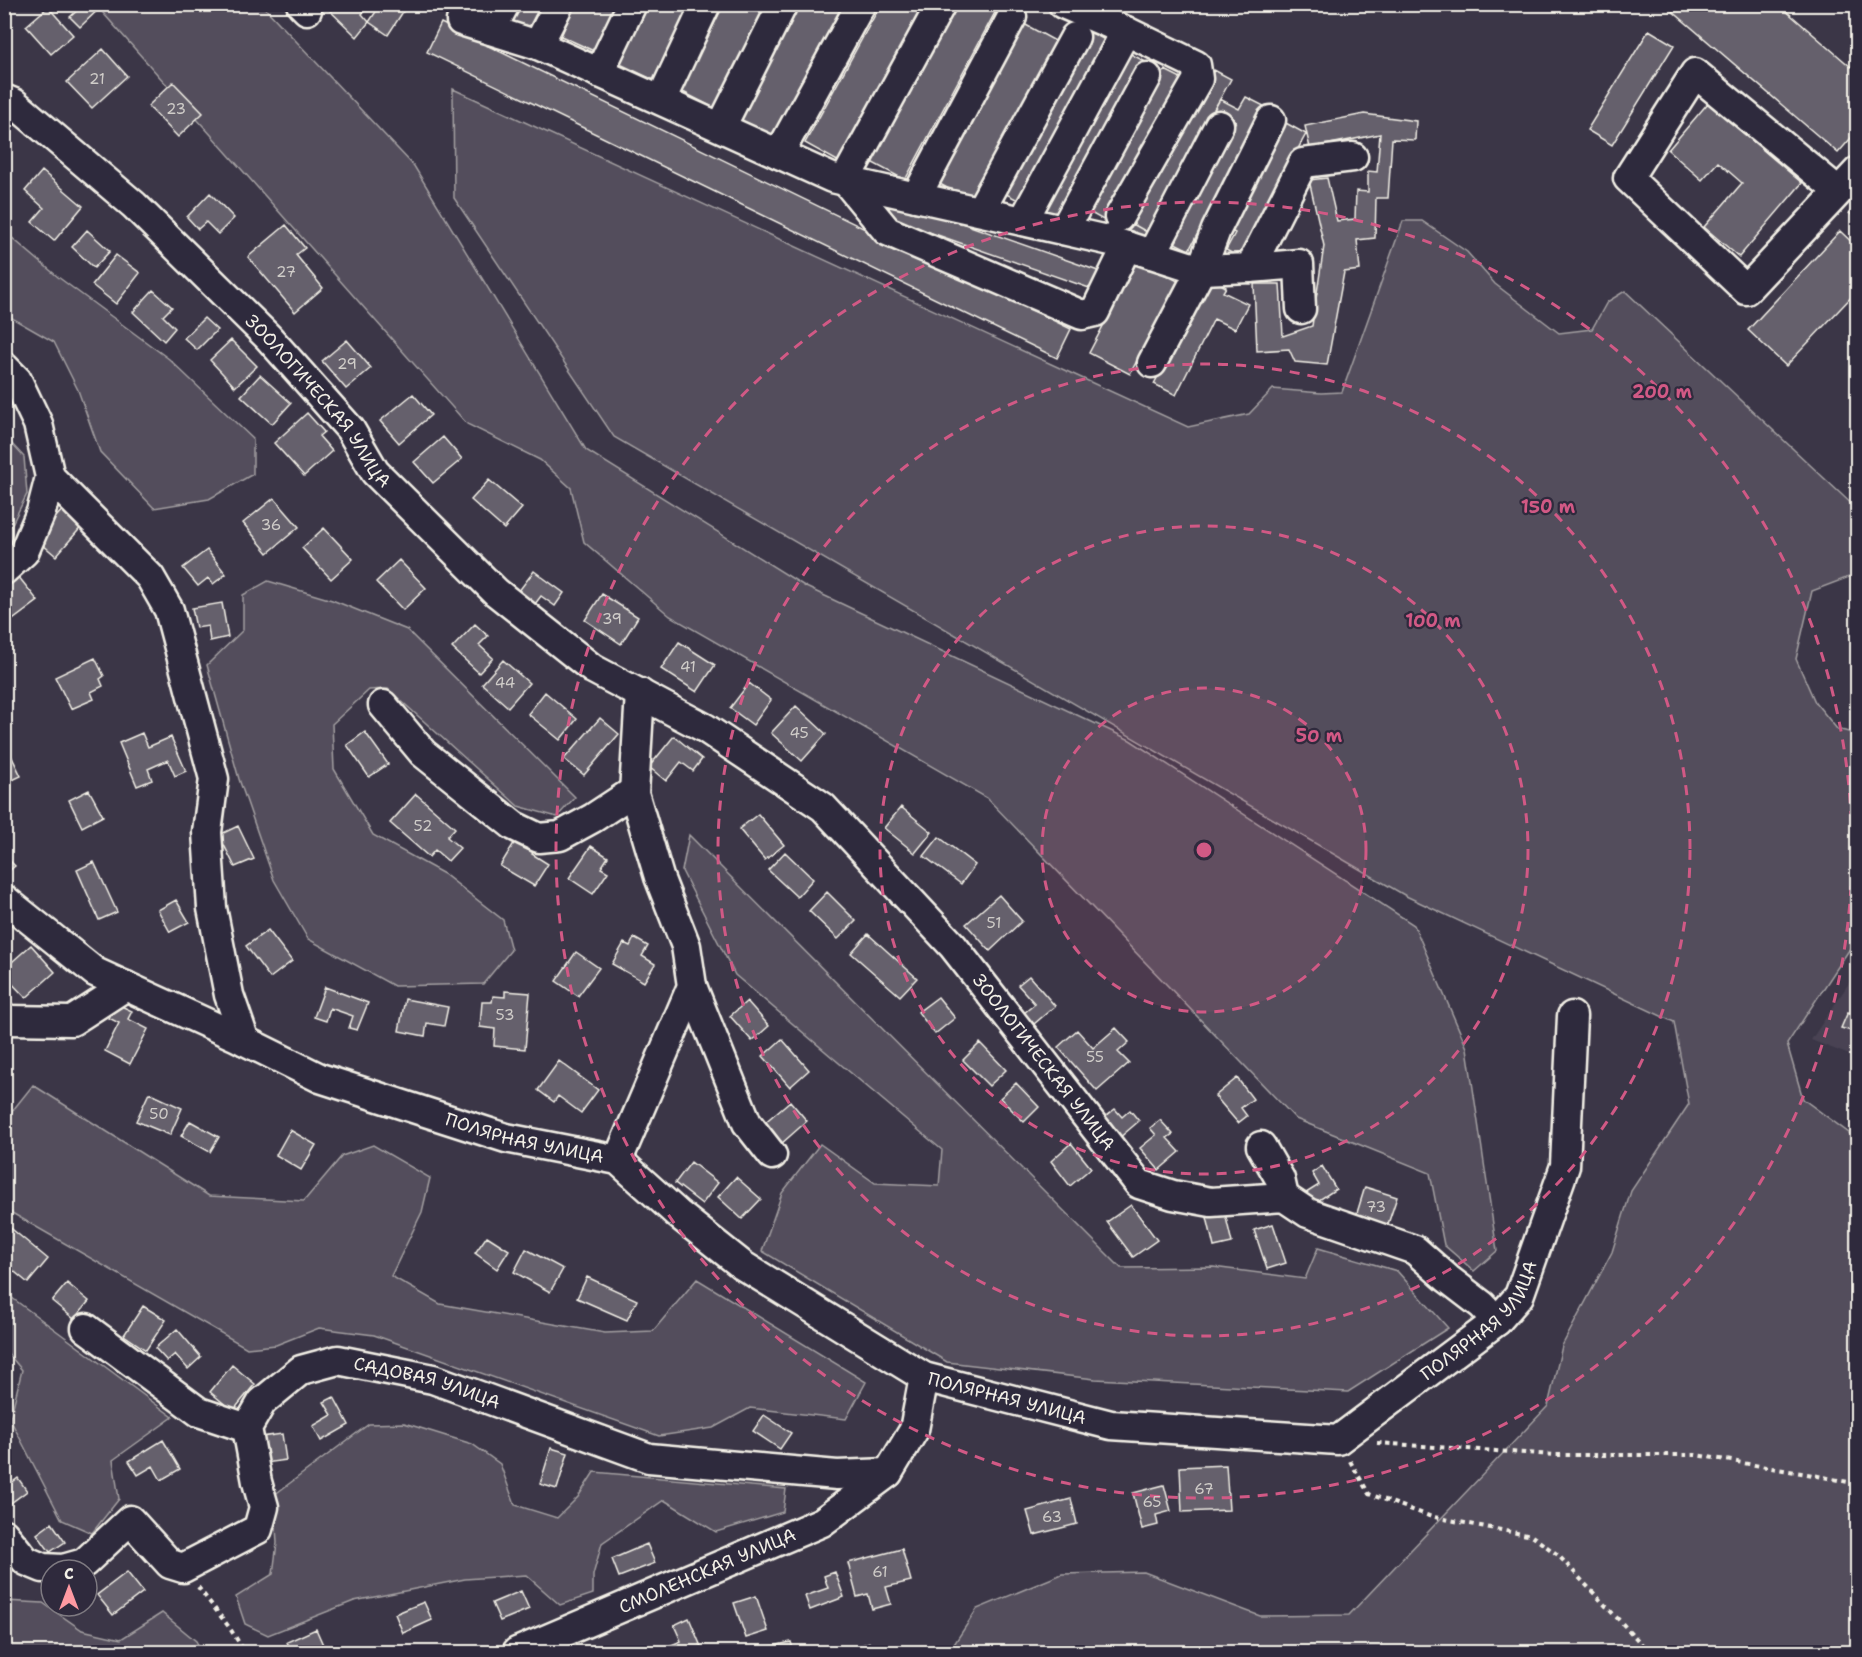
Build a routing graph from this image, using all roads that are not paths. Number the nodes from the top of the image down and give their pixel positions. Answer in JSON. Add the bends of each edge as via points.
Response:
{"nodes":[{"id":1,"x":505,"y":4,"type":"edge"},
{"id":2,"x":559,"y":4,"type":"edge"},
{"id":3,"x":632,"y":4,"type":"edge"},
{"id":4,"x":706,"y":4,"type":"edge"},
{"id":5,"x":783,"y":4,"type":"edge"},
{"id":6,"x":861,"y":4,"type":"edge"},
{"id":7,"x":941,"y":4,"type":"edge"},
{"id":8,"x":1063,"y":4,"type":"edge"},
{"id":9,"x":1012,"y":17,"type":"dead end"},
{"id":10,"x":461,"y":21,"type":"dead end"},
{"id":11,"x":491,"y":30,"type":"junction"},
{"id":12,"x":1126,"y":31,"type":"junction"},
{"id":13,"x":1075,"y":37,"type":"dead end"},
{"id":14,"x":538,"y":45,"type":"junction"},
{"id":15,"x":599,"y":73,"type":"junction"},
{"id":16,"x":1147,"y":77,"type":"dead end"},
{"id":17,"x":4,"y":99,"type":"edge"},
{"id":18,"x":660,"y":100,"type":"junction"},
{"id":19,"x":1271,"y":120,"type":"dead end"},
{"id":20,"x":1219,"y":124,"type":"dead end"},
{"id":21,"x":721,"y":127,"type":"junction"},
{"id":22,"x":779,"y":154,"type":"junction"},
{"id":23,"x":1353,"y":157,"type":"dead end"},
{"id":24,"x":845,"y":180,"type":"junction"},
{"id":25,"x":1848,"y":181,"type":"edge"},
{"id":26,"x":916,"y":197,"type":"junction"},
{"id":27,"x":980,"y":212,"type":"junction"},
{"id":28,"x":1119,"y":217,"type":"dead end"},
{"id":29,"x":1023,"y":221,"type":"junction"},
{"id":30,"x":1064,"y":230,"type":"junction"},
{"id":31,"x":1140,"y":250,"type":"junction"},
{"id":32,"x":1250,"y":268,"type":"junction"},
{"id":33,"x":1201,"y":270,"type":"junction"},
{"id":34,"x":1301,"y":309,"type":"dead end"},
{"id":35,"x":1152,"y":363,"type":"dead end"},
{"id":36,"x":4,"y":367,"type":"edge"},
{"id":37,"x":50,"y":477,"type":"junction"},
{"id":38,"x":4,"y":570,"type":"edge"},
{"id":39,"x":640,"y":693,"type":"junction"},
{"id":40,"x":383,"y":705,"type":"dead end"},
{"id":41,"x":634,"y":791,"type":"junction"},
{"id":42,"x":4,"y":899,"type":"edge"},
{"id":43,"x":126,"y":986,"type":"junction"},
{"id":44,"x":692,"y":986,"type":"junction"},
{"id":45,"x":1572,"y":1016,"type":"dead end"},
{"id":46,"x":7,"y":1020,"type":"dead end"},
{"id":47,"x":245,"y":1041,"type":"junction"},
{"id":48,"x":1261,"y":1146,"type":"dead end"},
{"id":49,"x":772,"y":1155,"type":"dead end"},
{"id":50,"x":618,"y":1160,"type":"junction"},
{"id":51,"x":1284,"y":1197,"type":"junction"},
{"id":52,"x":1497,"y":1321,"type":"junction"},
{"id":53,"x":86,"y":1328,"type":"dead end"},
{"id":54,"x":924,"y":1377,"type":"junction"},
{"id":55,"x":247,"y":1428,"type":"junction"},
{"id":56,"x":888,"y":1473,"type":"junction"},
{"id":57,"x":4,"y":1534,"type":"edge"},
{"id":58,"x":517,"y":1653,"type":"edge"}],
"edges":[{"from":1,"to":11,"type":"street"},
{"from":2,"to":14,"type":"street"},
{"from":3,"to":15,"type":"street"},
{"from":4,"to":18,"type":"street"},
{"from":5,"to":21,"type":"street"},
{"from":6,"to":22,"type":"street"},
{"from":7,"to":24,"type":"street"},
{"from":8,"to":12,"type":"street"},
{"from":9,"to":26,"type":"street"},
{"from":10,"to":11,"type":"street"},
{"from":11,"to":14,"type":"street"},
{"from":12,"to":28,"type":"street","via":[[1196,65],[1198,79]]},
{"from":12,"to":29,"type":"street"},
{"from":13,"to":27,"type":"street"},
{"from":14,"to":15,"type":"street"},
{"from":15,"to":18,"type":"street"},
{"from":16,"to":30,"type":"street"},
{"from":17,"to":39,"type":"street","name":"ЗООЛОГИЧЕСКАЯ УЛИЦА","via":[[14,103],[134,205],[268,337],[350,429],[375,472],[496,592],[593,669]]},
{"from":18,"to":21,"type":"street"},
{"from":19,"to":33,"type":"street","via":[[1216,230]]},
{"from":20,"to":31,"type":"street"},
{"from":21,"to":22,"type":"street"},
{"from":22,"to":24,"type":"street"},
{"from":23,"to":32,"type":"street","via":[[1303,163]]},
{"from":24,"to":26,"type":"street"},
{"from":24,"to":31,"type":"street","via":[[887,231],[1082,315],[1095,312]]},
{"from":25,"to":25,"type":"street","via":[[1746,291],[1628,178],[1695,73]]},
{"from":26,"to":27,"type":"street"},
{"from":27,"to":29,"type":"street"},
{"from":29,"to":30,"type":"street"},
{"from":30,"to":31,"type":"street"},
{"from":31,"to":33,"type":"street"},
{"from":32,"to":33,"type":"street"},
{"from":32,"to":34,"type":"street","via":[[1299,264]]},
{"from":33,"to":35,"type":"street"},
{"from":36,"to":37,"type":"street","via":[[17,380],[38,424]]},
{"from":37,"to":38,"type":"street","via":[[24,552]]},
{"from":37,"to":47,"type":"street","via":[[150,577],[169,610],[214,779],[207,832],[212,908],[229,995]]},
{"from":39,"to":41,"type":"street"},
{"from":39,"to":51,"type":"street","name":"ЗООЛОГИЧЕСКАЯ УЛИЦА","via":[[705,728],[823,807],[953,946],[1139,1184],[1210,1202]]},
{"from":40,"to":41,"type":"street","via":[[423,753],[514,826],[538,838],[560,836]]},
{"from":41,"to":44,"type":"street","via":[[658,877],[686,946]]},
{"from":42,"to":43,"type":"street","name":"ПОЛЯРНАЯ УЛИЦА","via":[[95,972]]},
{"from":43,"to":46,"type":"street","via":[[72,1021]]},
{"from":43,"to":47,"type":"street","name":"ПОЛЯРНАЯ УЛИЦА"},
{"from":44,"to":49,"type":"street","via":[[747,1123]]},
{"from":44,"to":50,"type":"street"},
{"from":45,"to":52,"type":"street","name":"ПОЛЯРНАЯ УЛИЦА","via":[[1565,1166],[1519,1296]]},
{"from":47,"to":50,"type":"street","name":"ПОЛЯРНАЯ УЛИЦА","via":[[320,1078],[506,1138]]},
{"from":48,"to":51,"type":"street","via":[[1280,1179]]},
{"from":50,"to":54,"type":"street","name":"ПОЛЯРНАЯ УЛИЦА","via":[[742,1265]]},
{"from":51,"to":52,"type":"street","via":[[1308,1213],[1415,1250]]},
{"from":52,"to":54,"type":"street","name":"ПОЛЯРНАЯ УЛИЦА","via":[[1338,1440],[1111,1425]]},
{"from":53,"to":55,"type":"street","via":[[199,1412]]},
{"from":54,"to":56,"type":"street","via":[[914,1430]]},
{"from":55,"to":56,"type":"street","name":"САДОВАЯ УЛИЦА","via":[[262,1402],[301,1370],[338,1360],[433,1378],[649,1458],[837,1475]]},
{"from":55,"to":57,"type":"street","via":[[264,1507],[258,1529],[183,1568],[170,1564],[130,1520],[84,1563],[63,1569],[43,1568],[26,1561]]},
{"from":56,"to":58,"type":"street","name":"СМОЛЕНСКАЯ УЛИЦА","via":[[822,1522]]}]}
